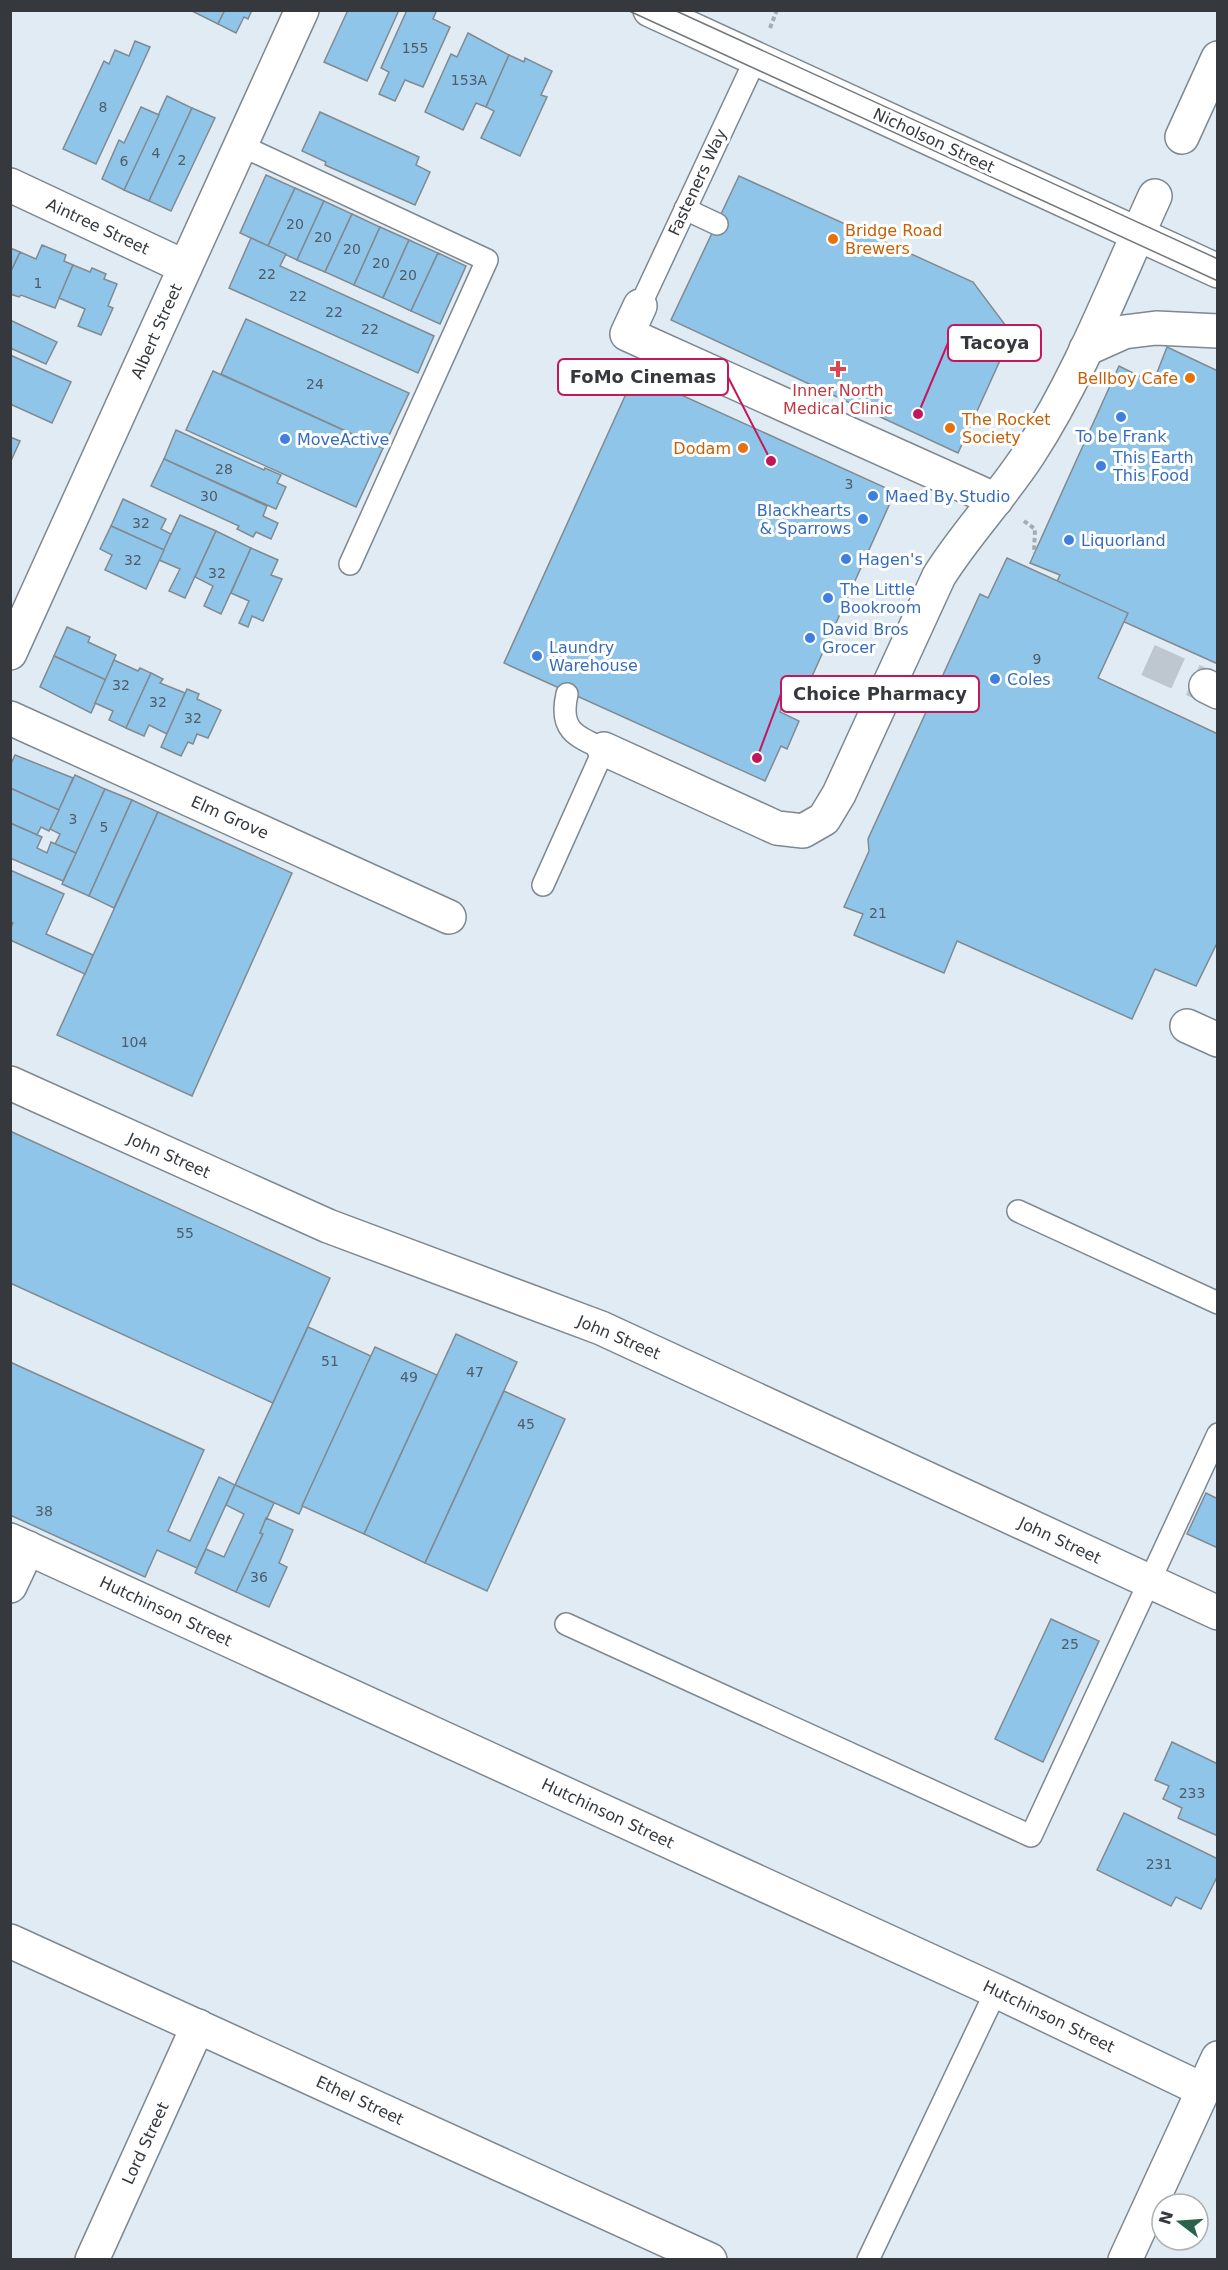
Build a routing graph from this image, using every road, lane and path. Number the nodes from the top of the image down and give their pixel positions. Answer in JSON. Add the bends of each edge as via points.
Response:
{"nodes":[{"id":1,"x":302,"y":10,"type":"edge"},
{"id":2,"x":650,"y":10,"type":"edge"},
{"id":3,"x":756,"y":58,"type":"junction"},
{"id":4,"x":1218,"y":58,"type":"edge"},
{"id":5,"x":1182,"y":137,"type":"dead end"},
{"id":6,"x":240,"y":145,"type":"junction"},
{"id":7,"x":10,"y":185,"type":"edge"},
{"id":8,"x":1155,"y":196,"type":"dead end"},
{"id":9,"x":685,"y":209,"type":"junction"},
{"id":10,"x":717,"y":224,"type":"dead end"},
{"id":11,"x":1138,"y":234,"type":"junction"},
{"id":12,"x":184,"y":267,"type":"junction"},
{"id":13,"x":1218,"y":271,"type":"edge"},
{"id":14,"x":640,"y":306,"type":"joint"},
{"id":15,"x":1218,"y":331,"type":"edge"},
{"id":16,"x":1086,"y":349,"type":"junction"},
{"id":17,"x":996,"y":500,"type":"junction"},
{"id":18,"x":350,"y":564,"type":"dead end"},
{"id":19,"x":10,"y":653,"type":"edge"},
{"id":20,"x":567,"y":694,"type":"dead end"},
{"id":21,"x":10,"y":718,"type":"edge"},
{"id":22,"x":604,"y":749,"type":"junction"},
{"id":23,"x":543,"y":885,"type":"dead end"},
{"id":24,"x":448,"y":916,"type":"dead end"},
{"id":25,"x":1187,"y":1026,"type":"dead end"},
{"id":26,"x":1218,"y":1040,"type":"edge"},
{"id":27,"x":10,"y":1083,"type":"edge"},
{"id":28,"x":1018,"y":1211,"type":"dead end"},
{"id":29,"x":1218,"y":1303,"type":"edge"},
{"id":30,"x":1218,"y":1434,"type":"edge"},
{"id":31,"x":19,"y":1544,"type":"edge"},
{"id":32,"x":1149,"y":1581,"type":"junction"},
{"id":33,"x":10,"y":1586,"type":"edge"},
{"id":34,"x":1218,"y":1614,"type":"edge"},
{"id":35,"x":566,"y":1624,"type":"dead end"},
{"id":36,"x":10,"y":1941,"type":"edge"},
{"id":37,"x":996,"y":1991,"type":"junction"},
{"id":38,"x":198,"y":2026,"type":"junction"},
{"id":39,"x":1218,"y":2058,"type":"edge"},
{"id":40,"x":1203,"y":2090,"type":"junction"},
{"id":41,"x":92,"y":2259,"type":"edge"},
{"id":42,"x":710,"y":2259,"type":"edge"},
{"id":43,"x":868,"y":2259,"type":"edge"},
{"id":44,"x":1125,"y":2259,"type":"edge"}],
"edges":[{"from":1,"to":6,"type":"street","name":"Albert Street"},
{"from":2,"to":3,"type":"street","name":"Nicholson Street"},
{"from":3,"to":9,"type":"lane","name":"Fasteners Way"},
{"from":3,"to":11,"type":"street","name":"Nicholson Street"},
{"from":4,"to":5,"type":"street"},
{"from":6,"to":12,"type":"street","name":"Albert Street"},
{"from":6,"to":18,"type":"lane","via":[[487,260]]},
{"from":7,"to":12,"type":"street","name":"Aintree Street"},
{"from":8,"to":11,"type":"street"},
{"from":9,"to":10,"type":"lane"},
{"from":9,"to":14,"type":"lane","name":"Fasteners Way"},
{"from":11,"to":13,"type":"street","name":"Nicholson Street"},
{"from":11,"to":16,"type":"street"},
{"from":12,"to":19,"type":"street","name":"Albert Street"},
{"from":14,"to":17,"type":"street","via":[[627,334]]},
{"from":15,"to":16,"type":"street","via":[[1156,328],[1124,332]]},
{"from":16,"to":17,"type":"street","via":[[1029,454]]},
{"from":17,"to":22,"type":"street","via":[[939,576],[824,819],[803,831],[777,828]]},
{"from":20,"to":22,"type":"lane","via":[[564,710],[568,727],[580,738]]},
{"from":21,"to":24,"type":"street","name":"Elm Grove"},
{"from":22,"to":23,"type":"lane"},
{"from":25,"to":26,"type":"street"},
{"from":27,"to":32,"type":"street","name":"John Street","via":[[328,1226],[601,1328]]},
{"from":28,"to":29,"type":"lane"},
{"from":30,"to":32,"type":"lane"},
{"from":31,"to":33,"type":"street"},
{"from":31,"to":37,"type":"street","name":"Hutchinson Street"},
{"from":32,"to":34,"type":"street","name":"John Street"},
{"from":32,"to":35,"type":"lane","via":[[1030,1836]]},
{"from":36,"to":38,"type":"street","name":"Ethel Street"},
{"from":37,"to":40,"type":"street","name":"Hutchinson Street"},
{"from":37,"to":43,"type":"lane"},
{"from":38,"to":41,"type":"street","name":"Lord Street"},
{"from":38,"to":42,"type":"street","name":"Ethel Street"},
{"from":39,"to":40,"type":"street"},
{"from":40,"to":44,"type":"street"}]}
